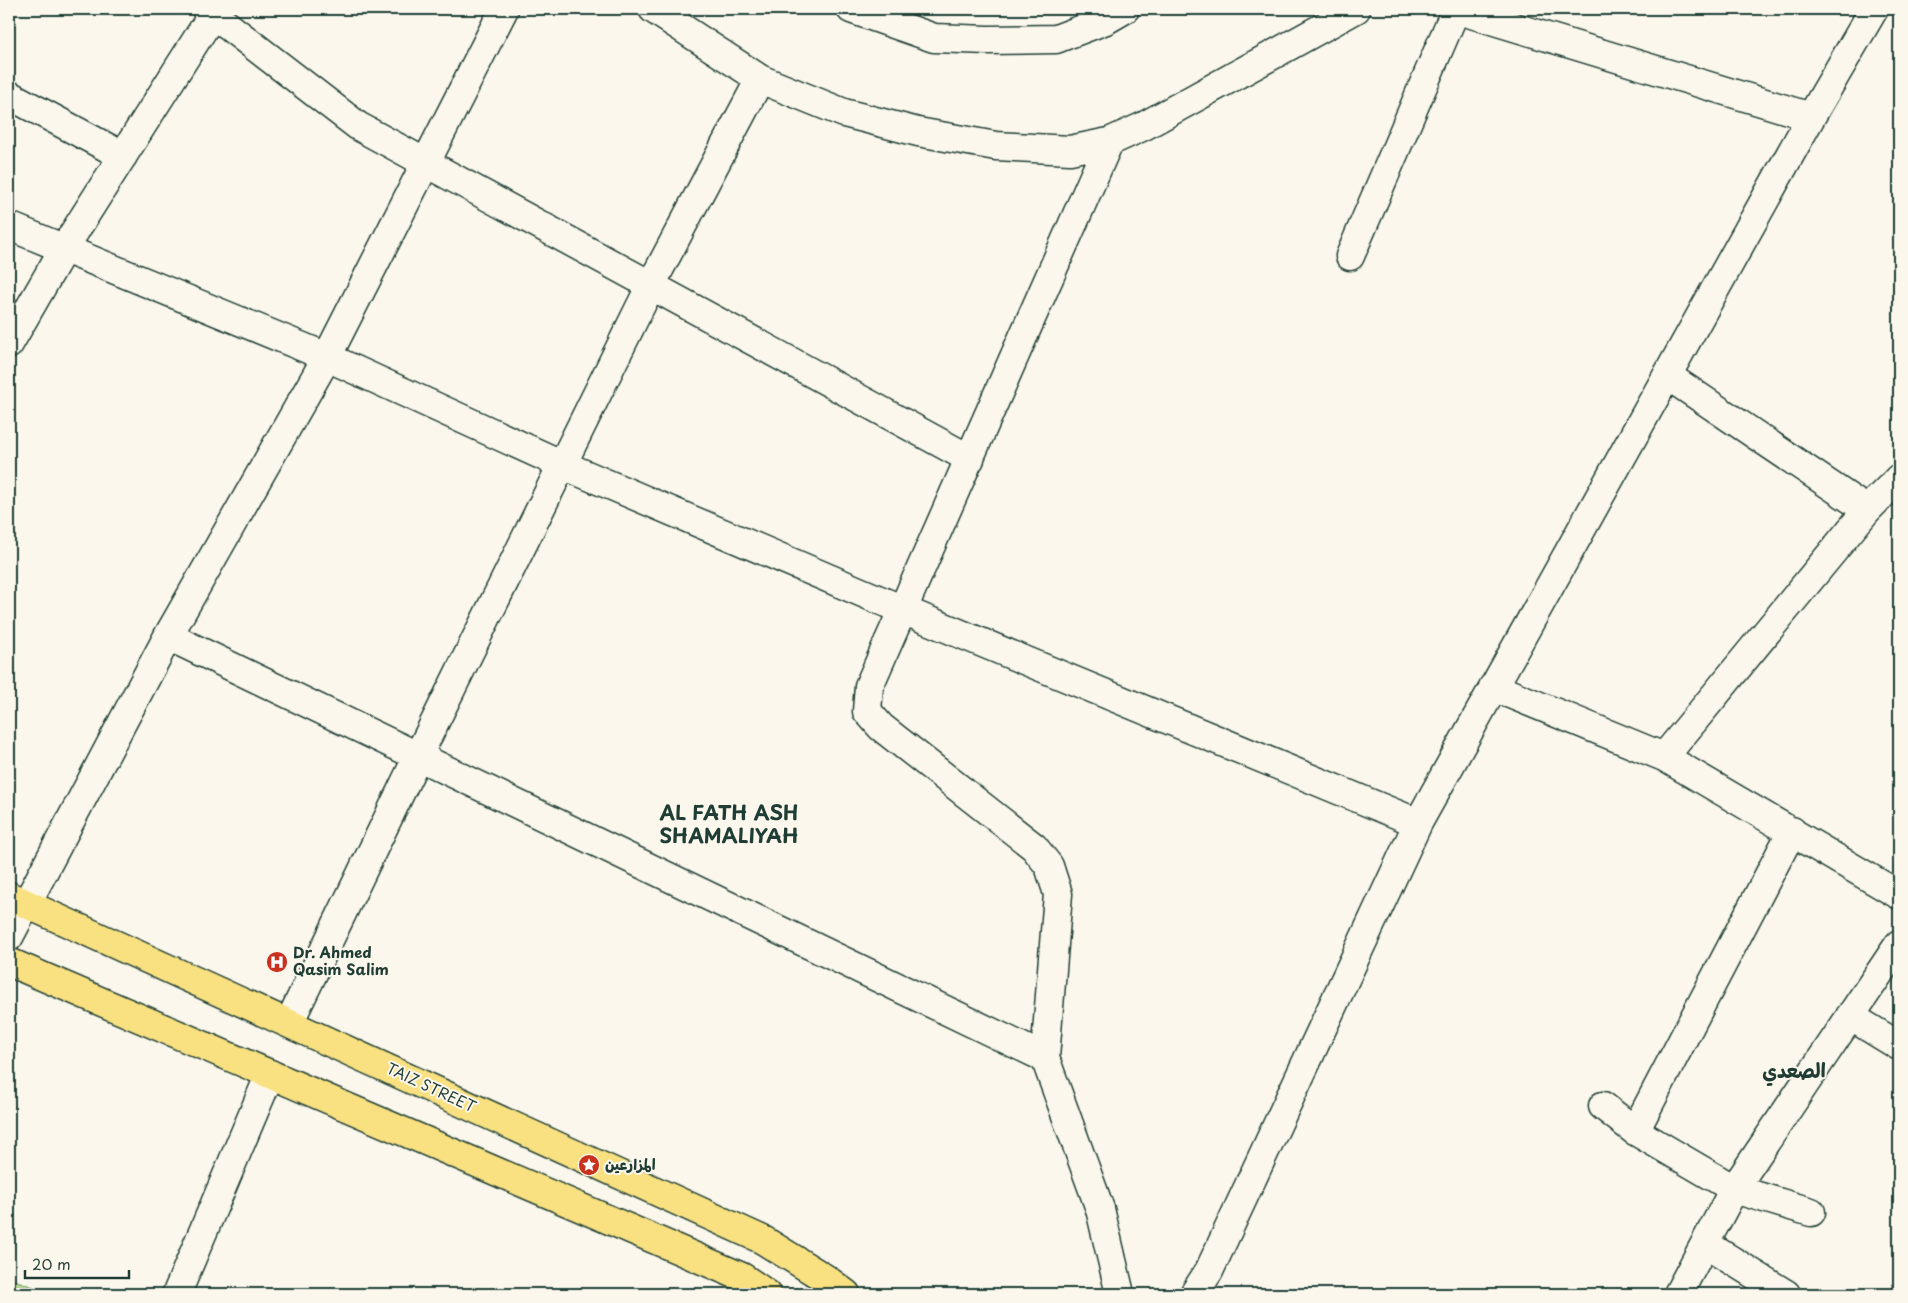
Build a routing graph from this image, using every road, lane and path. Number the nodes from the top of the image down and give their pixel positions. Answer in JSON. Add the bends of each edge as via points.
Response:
{"nodes":[{"id":1,"x":504,"y":9,"type":"edge"},
{"id":2,"x":653,"y":9,"type":"edge"},
{"id":3,"x":851,"y":9,"type":"edge"},
{"id":4,"x":1125,"y":9,"type":"edge"},
{"id":5,"x":1356,"y":9,"type":"edge"},
{"id":6,"x":1456,"y":9,"type":"edge"},
{"id":7,"x":1874,"y":9,"type":"edge"},
{"id":8,"x":211,"y":10,"type":"edge"},
{"id":9,"x":760,"y":79,"type":"junction"},
{"id":10,"x":9,"y":95,"type":"edge"},
{"id":11,"x":1811,"y":117,"type":"junction"},
{"id":12,"x":1109,"y":142,"type":"junction"},
{"id":13,"x":123,"y":156,"type":"junction"},
{"id":14,"x":425,"y":162,"type":"junction"},
{"id":15,"x":9,"y":226,"type":"edge"},
{"id":16,"x":63,"y":250,"type":"junction"},
{"id":17,"x":1350,"y":256,"type":"dead end"},
{"id":18,"x":651,"y":286,"type":"junction"},
{"id":19,"x":9,"y":344,"type":"edge"},
{"id":20,"x":327,"y":357,"type":"junction"},
{"id":21,"x":1668,"y":376,"type":"junction"},
{"id":22,"x":970,"y":459,"type":"junction"},
{"id":23,"x":563,"y":465,"type":"junction"},
{"id":24,"x":1899,"y":478,"type":"edge"},
{"id":25,"x":1867,"y":510,"type":"junction"},
{"id":26,"x":903,"y":610,"type":"junction"},
{"id":27,"x":168,"y":636,"type":"junction"},
{"id":28,"x":1493,"y":687,"type":"junction"},
{"id":29,"x":418,"y":756,"type":"junction"},
{"id":30,"x":1664,"y":757,"type":"junction"},
{"id":31,"x":1418,"y":823,"type":"junction"},
{"id":32,"x":1792,"y":831,"type":"junction"},
{"id":33,"x":1899,"y":895,"type":"edge"},
{"id":34,"x":17,"y":900,"type":"edge"},
{"id":35,"x":9,"y":937,"type":"edge"},
{"id":36,"x":1899,"y":944,"type":"edge"},
{"id":37,"x":9,"y":962,"type":"edge"},
{"id":38,"x":1850,"y":1016,"type":"junction"},
{"id":39,"x":289,"y":1024,"type":"junction"},
{"id":40,"x":1899,"y":1046,"type":"edge"},
{"id":41,"x":1045,"y":1058,"type":"junction"},
{"id":42,"x":270,"y":1074,"type":"junction"},
{"id":43,"x":1603,"y":1106,"type":"dead end"},
{"id":44,"x":1635,"y":1131,"type":"junction"},
{"id":45,"x":1734,"y":1189,"type":"junction"},
{"id":46,"x":1811,"y":1212,"type":"dead end"},
{"id":47,"x":762,"y":1240,"type":"junction"},
{"id":48,"x":1705,"y":1244,"type":"junction"},
{"id":49,"x":742,"y":1277,"type":"junction"},
{"id":50,"x":177,"y":1293,"type":"dead end"},
{"id":51,"x":767,"y":1294,"type":"edge"},
{"id":52,"x":846,"y":1294,"type":"edge"},
{"id":53,"x":1120,"y":1294,"type":"edge"},
{"id":54,"x":1194,"y":1294,"type":"edge"},
{"id":55,"x":1678,"y":1294,"type":"edge"},
{"id":56,"x":1786,"y":1294,"type":"edge"}],
"edges":[{"from":1,"to":14,"type":"street"},
{"from":2,"to":9,"type":"street"},
{"from":3,"to":4,"type":"street","via":[[934,38],[988,40],[1056,39],[1106,20]]},
{"from":5,"to":12,"type":"street","via":[[1180,107]]},
{"from":6,"to":11,"type":"street"},
{"from":6,"to":17,"type":"street"},
{"from":7,"to":11,"type":"street"},
{"from":8,"to":13,"type":"street"},
{"from":8,"to":14,"type":"street","via":[[358,126]]},
{"from":9,"to":12,"type":"street","via":[[844,113],[918,132],[996,146],[1070,150]]},
{"from":9,"to":18,"type":"street"},
{"from":10,"to":13,"type":"street"},
{"from":11,"to":21,"type":"street"},
{"from":12,"to":22,"type":"street"},
{"from":13,"to":16,"type":"street"},
{"from":14,"to":18,"type":"street"},
{"from":14,"to":20,"type":"street"},
{"from":15,"to":16,"type":"street"},
{"from":16,"to":19,"type":"street"},
{"from":16,"to":20,"type":"street"},
{"from":18,"to":22,"type":"street"},
{"from":18,"to":23,"type":"street"},
{"from":20,"to":23,"type":"street"},
{"from":20,"to":27,"type":"street"},
{"from":21,"to":25,"type":"street"},
{"from":21,"to":28,"type":"street"},
{"from":22,"to":26,"type":"street"},
{"from":23,"to":26,"type":"street"},
{"from":23,"to":29,"type":"street"},
{"from":24,"to":25,"type":"street"},
{"from":25,"to":30,"type":"street"},
{"from":26,"to":31,"type":"street"},
{"from":26,"to":41,"type":"street","via":[[869,686],[867,711],[881,727],[1034,847],[1049,866],[1058,894]]},
{"from":27,"to":29,"type":"street"},
{"from":27,"to":34,"type":"street"},
{"from":28,"to":30,"type":"street"},
{"from":28,"to":31,"type":"street"},
{"from":29,"to":39,"type":"street"},
{"from":29,"to":41,"type":"street"},
{"from":30,"to":32,"type":"street"},
{"from":31,"to":54,"type":"street","via":[[1209,1271]]},
{"from":32,"to":33,"type":"street"},
{"from":32,"to":44,"type":"street"},
{"from":34,"to":35,"type":"street"},
{"from":34,"to":39,"type":"main road","name":"TAIZ STREET"},
{"from":36,"to":38,"type":"street"},
{"from":37,"to":42,"type":"main road"},
{"from":38,"to":40,"type":"street"},
{"from":38,"to":45,"type":"street"},
{"from":39,"to":47,"type":"main road","name":"TAIZ STREET"},
{"from":41,"to":53,"type":"street","via":[[1100,1209]]},
{"from":42,"to":49,"type":"main road"},
{"from":42,"to":50,"type":"street"},
{"from":43,"to":44,"type":"street"},
{"from":44,"to":45,"type":"street"},
{"from":45,"to":46,"type":"street"},
{"from":45,"to":48,"type":"street"},
{"from":47,"to":49,"type":"main road"},
{"from":47,"to":52,"type":"main road","name":"TAIZ STREET"},
{"from":48,"to":55,"type":"street"},
{"from":48,"to":56,"type":"street"},
{"from":49,"to":51,"type":"main road"}]}
